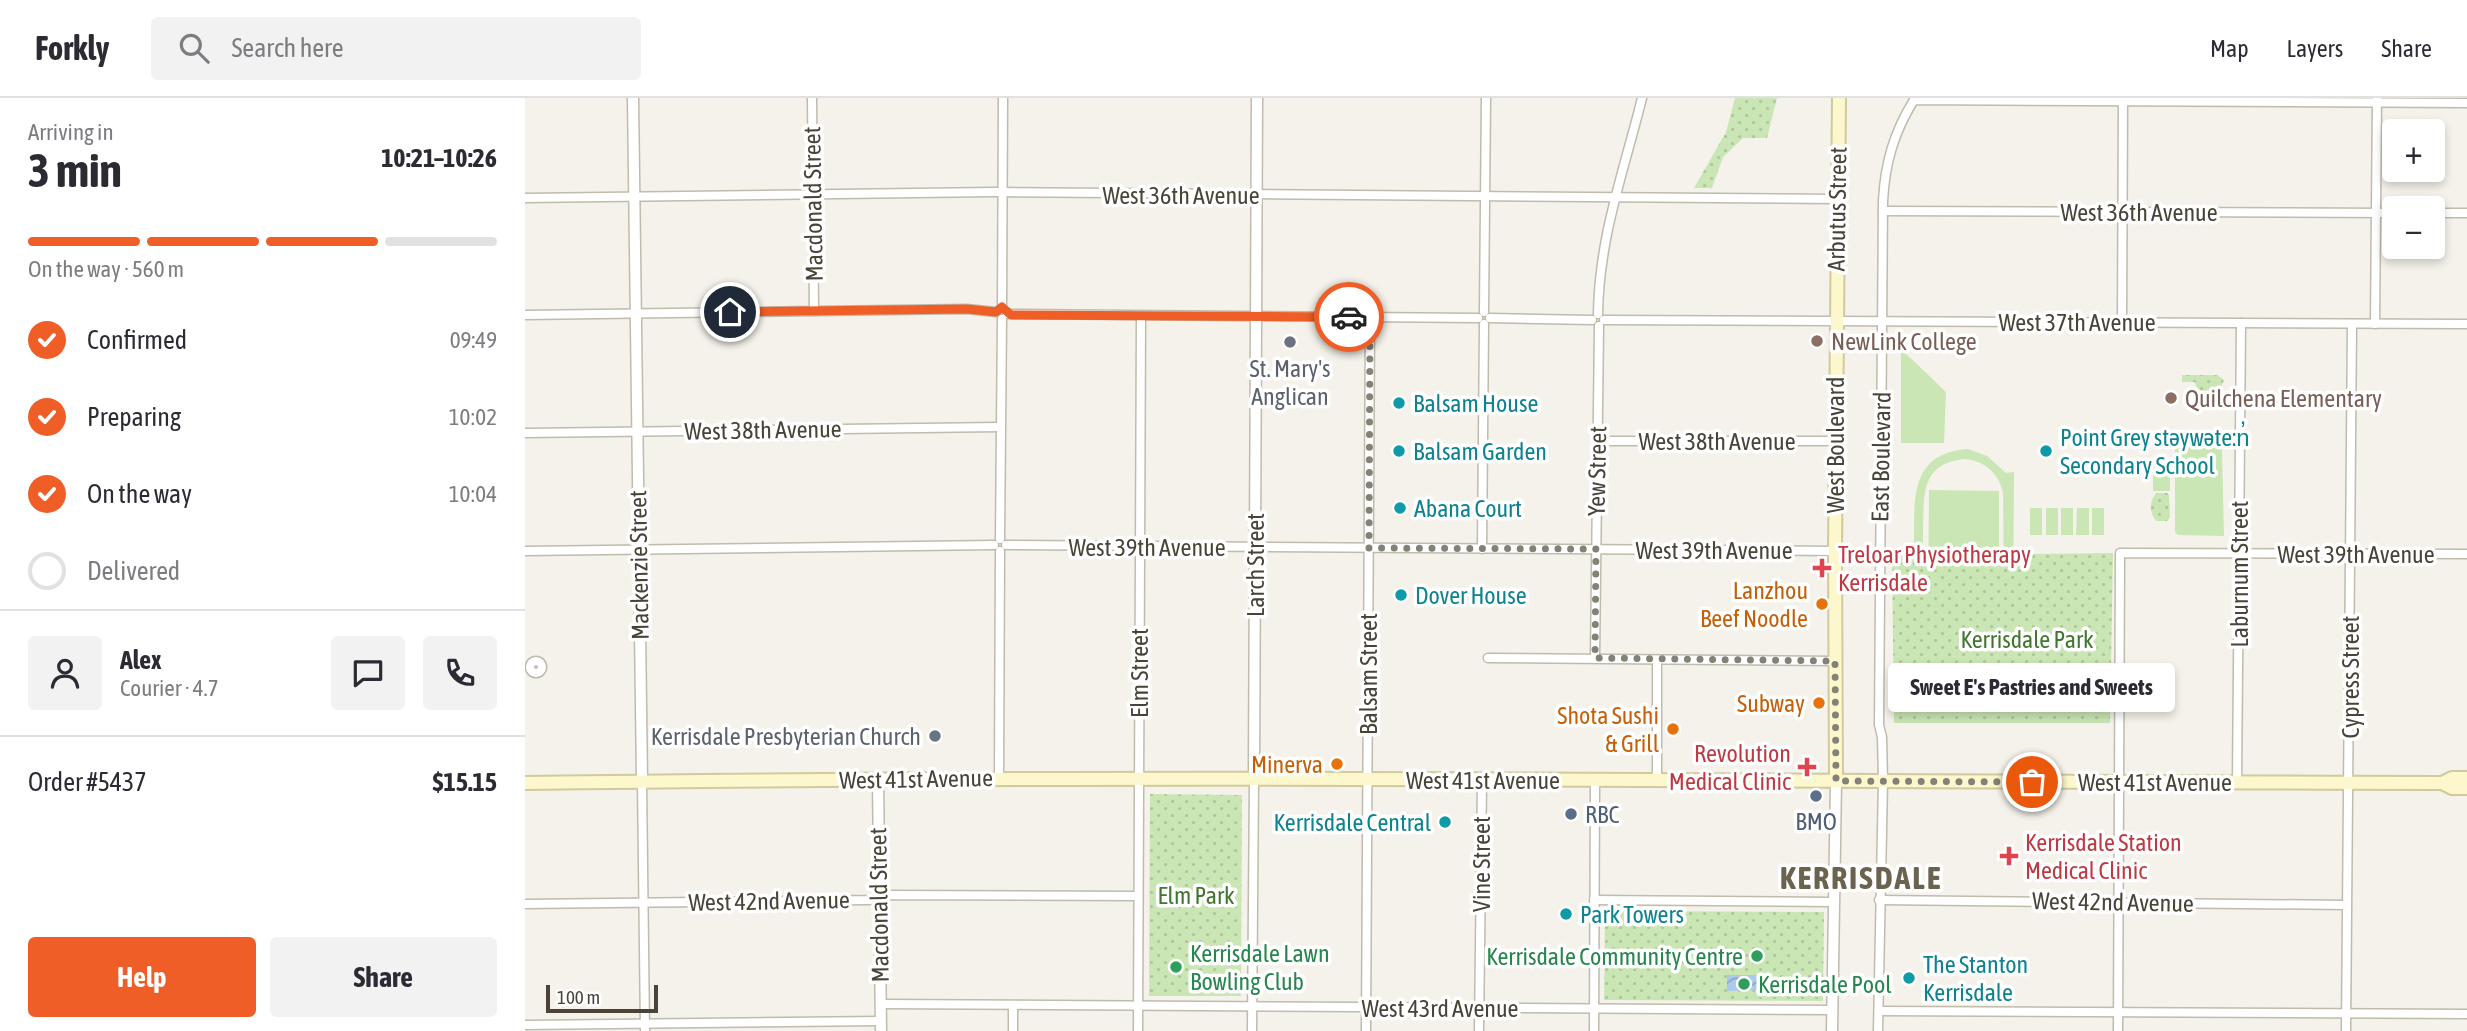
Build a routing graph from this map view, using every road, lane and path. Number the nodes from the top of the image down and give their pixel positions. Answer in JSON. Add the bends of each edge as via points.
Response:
{"nodes":[{"id":1,"x":633,"y":98,"type":"edge"},
{"id":2,"x":812,"y":98,"type":"edge"},
{"id":3,"x":1003,"y":98,"type":"edge"},
{"id":4,"x":1257,"y":98,"type":"edge"},
{"id":5,"x":1486,"y":98,"type":"edge"},
{"id":6,"x":1642,"y":98,"type":"edge"},
{"id":7,"x":1839,"y":98,"type":"edge"},
{"id":8,"x":2123,"y":99,"type":"edge"},
{"id":9,"x":1913,"y":100,"type":"edge"},
{"id":10,"x":2377,"y":100,"type":"edge"},
{"id":11,"x":2467,"y":103,"type":"edge"},
{"id":12,"x":1003,"y":193,"type":"junction"},
{"id":13,"x":812,"y":194,"type":"junction"},
{"id":14,"x":1256,"y":196,"type":"junction"},
{"id":15,"x":635,"y":197,"type":"junction"},
{"id":16,"x":1485,"y":197,"type":"junction"},
{"id":17,"x":525,"y":198,"type":"edge"},
{"id":18,"x":1614,"y":198,"type":"junction"},
{"id":19,"x":1838,"y":199,"type":"junction"},
{"id":20,"x":1883,"y":211,"type":"junction"},
{"id":21,"x":2123,"y":212,"type":"junction"},
{"id":22,"x":2376,"y":213,"type":"junction"},
{"id":23,"x":2382,"y":213,"type":"edge"},
{"id":24,"x":2445,"y":214,"type":"edge"},
{"id":25,"x":2467,"y":214,"type":"edge"},
{"id":26,"x":814,"y":311,"type":"junction"},
{"id":27,"x":636,"y":313,"type":"junction"},
{"id":28,"x":1002,"y":313,"type":"junction"},
{"id":29,"x":525,"y":315,"type":"edge"},
{"id":30,"x":1141,"y":316,"type":"junction"},
{"id":31,"x":1256,"y":317,"type":"junction"},
{"id":32,"x":1370,"y":317,"type":"junction"},
{"id":33,"x":1484,"y":318,"type":"junction"},
{"id":34,"x":1598,"y":320,"type":"junction"},
{"id":35,"x":1836,"y":320,"type":"junction"},
{"id":36,"x":1883,"y":321,"type":"junction"},
{"id":37,"x":2122,"y":323,"type":"junction"},
{"id":38,"x":2241,"y":323,"type":"junction"},
{"id":39,"x":2352,"y":324,"type":"junction"},
{"id":40,"x":2375,"y":324,"type":"junction"},
{"id":41,"x":2467,"y":324,"type":"edge"},
{"id":42,"x":1000,"y":427,"type":"junction"},
{"id":43,"x":638,"y":432,"type":"junction"},
{"id":44,"x":525,"y":433,"type":"edge"},
{"id":45,"x":1597,"y":441,"type":"junction"},
{"id":46,"x":1836,"y":441,"type":"junction"},
{"id":47,"x":1000,"y":545,"type":"junction"},
{"id":48,"x":1139,"y":547,"type":"junction"},
{"id":49,"x":1255,"y":547,"type":"junction"},
{"id":50,"x":1369,"y":548,"type":"junction"},
{"id":51,"x":638,"y":549,"type":"junction"},
{"id":52,"x":1482,"y":549,"type":"junction"},
{"id":53,"x":1596,"y":549,"type":"junction"},
{"id":54,"x":525,"y":551,"type":"edge"},
{"id":55,"x":1835,"y":551,"type":"junction"},
{"id":56,"x":2239,"y":553,"type":"junction"},
{"id":57,"x":2351,"y":554,"type":"junction"},
{"id":58,"x":2467,"y":554,"type":"edge"},
{"id":59,"x":1488,"y":658,"type":"dead end"},
{"id":60,"x":1595,"y":658,"type":"junction"},
{"id":61,"x":1657,"y":660,"type":"junction"},
{"id":62,"x":1835,"y":661,"type":"junction"},
{"id":63,"x":999,"y":777,"type":"junction"},
{"id":64,"x":1139,"y":777,"type":"junction"},
{"id":65,"x":1254,"y":778,"type":"junction"},
{"id":66,"x":2467,"y":778,"type":"edge"},
{"id":67,"x":878,"y":779,"type":"junction"},
{"id":68,"x":1367,"y":779,"type":"junction"},
{"id":69,"x":1482,"y":780,"type":"junction"},
{"id":70,"x":1595,"y":780,"type":"junction"},
{"id":71,"x":642,"y":781,"type":"junction"},
{"id":72,"x":1657,"y":781,"type":"junction"},
{"id":73,"x":1836,"y":781,"type":"junction"},
{"id":74,"x":1882,"y":781,"type":"junction"},
{"id":75,"x":2119,"y":782,"type":"junction"},
{"id":76,"x":525,"y":783,"type":"edge"},
{"id":77,"x":2237,"y":783,"type":"junction"},
{"id":78,"x":2348,"y":783,"type":"junction"},
{"id":79,"x":2442,"y":783,"type":"junction"},
{"id":80,"x":2467,"y":788,"type":"edge"},
{"id":81,"x":1138,"y":896,"type":"junction"},
{"id":82,"x":879,"y":897,"type":"junction"},
{"id":83,"x":1594,"y":900,"type":"junction"},
{"id":84,"x":1879,"y":901,"type":"junction"},
{"id":85,"x":643,"y":902,"type":"junction"},
{"id":86,"x":1833,"y":902,"type":"junction"},
{"id":87,"x":2118,"y":902,"type":"junction"},
{"id":88,"x":525,"y":904,"type":"edge"},
{"id":89,"x":2346,"y":905,"type":"junction"},
{"id":90,"x":881,"y":1004,"type":"junction"},
{"id":91,"x":1013,"y":1006,"type":"junction"},
{"id":92,"x":1138,"y":1007,"type":"junction"},
{"id":93,"x":1252,"y":1007,"type":"junction"},
{"id":94,"x":1366,"y":1009,"type":"junction"},
{"id":95,"x":1480,"y":1009,"type":"junction"},
{"id":96,"x":1593,"y":1009,"type":"junction"},
{"id":97,"x":1832,"y":1010,"type":"junction"},
{"id":98,"x":1879,"y":1011,"type":"junction"},
{"id":99,"x":2118,"y":1013,"type":"junction"},
{"id":100,"x":2346,"y":1014,"type":"junction"},
{"id":101,"x":2467,"y":1014,"type":"edge"},
{"id":102,"x":525,"y":1025,"type":"edge"},
{"id":103,"x":881,"y":1026,"type":"edge"},
{"id":104,"x":645,"y":1027,"type":"edge"},
{"id":105,"x":1013,"y":1031,"type":"edge"},
{"id":106,"x":1138,"y":1031,"type":"edge"},
{"id":107,"x":1252,"y":1031,"type":"edge"},
{"id":108,"x":1366,"y":1031,"type":"edge"},
{"id":109,"x":1479,"y":1031,"type":"edge"},
{"id":110,"x":1594,"y":1031,"type":"edge"},
{"id":111,"x":1832,"y":1031,"type":"edge"},
{"id":112,"x":1878,"y":1031,"type":"edge"},
{"id":113,"x":2118,"y":1031,"type":"edge"},
{"id":114,"x":2346,"y":1031,"type":"edge"}],
"edges":[{"from":1,"to":15,"type":"street","name":"Mackenzie Street"},
{"from":2,"to":13,"type":"street","name":"Macdonald Street"},
{"from":3,"to":12,"type":"street"},
{"from":4,"to":14,"type":"street","name":"Larch Street"},
{"from":5,"to":16,"type":"street"},
{"from":6,"to":18,"type":"street","name":"Yew Street"},
{"from":7,"to":19,"type":"main road","name":"Arbutus Street"},
{"from":8,"to":9,"type":"street"},
{"from":8,"to":10,"type":"street"},
{"from":8,"to":21,"type":"street"},
{"from":9,"to":20,"type":"street","name":"East Boulevard","via":[[1888,155]]},
{"from":10,"to":11,"type":"street"},
{"from":10,"to":22,"type":"street"},
{"from":12,"to":13,"type":"street","name":"West 36th Avenue"},
{"from":12,"to":14,"type":"street","name":"West 36th Avenue"},
{"from":12,"to":28,"type":"street"},
{"from":13,"to":15,"type":"street","name":"West 36th Avenue"},
{"from":13,"to":26,"type":"street","name":"Macdonald Street"},
{"from":14,"to":16,"type":"street","name":"West 36th Avenue"},
{"from":14,"to":31,"type":"street","name":"Larch Street"},
{"from":15,"to":17,"type":"street","name":"West 36th Avenue"},
{"from":15,"to":27,"type":"street","name":"Mackenzie Street"},
{"from":16,"to":18,"type":"street","name":"West 36th Avenue"},
{"from":16,"to":33,"type":"street"},
{"from":18,"to":19,"type":"street","name":"West 36th Avenue"},
{"from":18,"to":34,"type":"street","name":"Yew Street","via":[[1599,273]]},
{"from":19,"to":35,"type":"main road","name":"Arbutus Street"},
{"from":20,"to":21,"type":"street","name":"West 36th Avenue"},
{"from":20,"to":36,"type":"street","name":"East Boulevard"},
{"from":21,"to":22,"type":"street","name":"West 36th Avenue"},
{"from":21,"to":37,"type":"street"},
{"from":22,"to":23,"type":"street","name":"West 36th Avenue"},
{"from":22,"to":40,"type":"street"},
{"from":24,"to":25,"type":"street"},
{"from":26,"to":27,"type":"street","name":"West 37th Avenue"},
{"from":26,"to":28,"type":"street","name":"West 37th Avenue","via":[[967,309]]},
{"from":27,"to":29,"type":"street","name":"West 37th Avenue"},
{"from":27,"to":43,"type":"street","name":"Mackenzie Street"},
{"from":28,"to":30,"type":"street","name":"West 37th Avenue"},
{"from":28,"to":42,"type":"street"},
{"from":30,"to":31,"type":"street","name":"West 37th Avenue"},
{"from":30,"to":48,"type":"street","name":"Elm Street"},
{"from":31,"to":32,"type":"street","name":"West 37th Avenue"},
{"from":31,"to":49,"type":"street","name":"Larch Street"},
{"from":32,"to":33,"type":"street","name":"West 37th Avenue"},
{"from":32,"to":50,"type":"street","name":"Balsam Street"},
{"from":33,"to":34,"type":"street","name":"West 37th Avenue"},
{"from":33,"to":52,"type":"street"},
{"from":34,"to":35,"type":"street","name":"West 37th Avenue"},
{"from":34,"to":45,"type":"street","name":"Yew Street"},
{"from":35,"to":36,"type":"street","name":"West 37th Avenue"},
{"from":35,"to":46,"type":"main road","name":"West Boulevard"},
{"from":36,"to":37,"type":"street","name":"West 37th Avenue"},
{"from":36,"to":74,"type":"street","name":"East Boulevard"},
{"from":37,"to":38,"type":"street","name":"West 37th Avenue"},
{"from":38,"to":39,"type":"street","name":"West 37th Avenue"},
{"from":38,"to":56,"type":"street","name":"Laburnum Street"},
{"from":39,"to":40,"type":"street","name":"West 37th Avenue"},
{"from":39,"to":57,"type":"street","name":"Cypress Street"},
{"from":40,"to":41,"type":"street","name":"West 37th Avenue"},
{"from":42,"to":43,"type":"street","name":"West 38th Avenue"},
{"from":42,"to":47,"type":"street"},
{"from":43,"to":44,"type":"street","name":"West 38th Avenue"},
{"from":43,"to":51,"type":"street","name":"Mackenzie Street"},
{"from":45,"to":46,"type":"street","name":"West 38th Avenue"},
{"from":45,"to":53,"type":"street","name":"Yew Street"},
{"from":46,"to":55,"type":"main road","name":"West Boulevard"},
{"from":47,"to":48,"type":"street","name":"West 39th Avenue"},
{"from":47,"to":51,"type":"street","name":"West 39th Avenue"},
{"from":47,"to":63,"type":"street"},
{"from":48,"to":49,"type":"street","name":"West 39th Avenue"},
{"from":48,"to":64,"type":"street","name":"Elm Street"},
{"from":49,"to":50,"type":"street","name":"West 39th Avenue"},
{"from":49,"to":65,"type":"street","name":"Larch Street"},
{"from":50,"to":52,"type":"street","name":"West 39th Avenue"},
{"from":50,"to":68,"type":"street","name":"Balsam Street"},
{"from":51,"to":54,"type":"street","name":"West 39th Avenue"},
{"from":51,"to":71,"type":"street","name":"Mackenzie Street"},
{"from":52,"to":53,"type":"street","name":"West 39th Avenue"},
{"from":53,"to":55,"type":"street","name":"West 39th Avenue"},
{"from":53,"to":60,"type":"street","name":"Yew Street"},
{"from":55,"to":62,"type":"main road","name":"West Boulevard"},
{"from":56,"to":57,"type":"street","name":"West 39th Avenue"},
{"from":56,"to":75,"type":"street","name":"West 39th Avenue","via":[[2120,553]]},
{"from":56,"to":77,"type":"street","name":"Laburnum Street"},
{"from":57,"to":58,"type":"street","name":"West 39th Avenue"},
{"from":57,"to":78,"type":"street","name":"Cypress Street"},
{"from":59,"to":60,"type":"street"},
{"from":60,"to":61,"type":"street"},
{"from":61,"to":62,"type":"street"},
{"from":61,"to":72,"type":"street"},
{"from":62,"to":73,"type":"main road","name":"West Boulevard"},
{"from":63,"to":64,"type":"main road","name":"West 41st Avenue"},
{"from":63,"to":67,"type":"main road","name":"West 41st Avenue"},
{"from":64,"to":65,"type":"main road","name":"West 41st Avenue"},
{"from":64,"to":81,"type":"street","name":"Elm Street"},
{"from":65,"to":68,"type":"main road","name":"West 41st Avenue"},
{"from":65,"to":93,"type":"street","name":"Larch Street"},
{"from":66,"to":79,"type":"main road","name":"West 41st Avenue"},
{"from":67,"to":71,"type":"main road","name":"West 41st Avenue"},
{"from":67,"to":82,"type":"street","name":"Macdonald Street"},
{"from":68,"to":69,"type":"main road","name":"West 41st Avenue"},
{"from":68,"to":94,"type":"street","name":"Balsam Street"},
{"from":69,"to":70,"type":"main road","name":"West 41st Avenue"},
{"from":69,"to":95,"type":"street","name":"Vine Street"},
{"from":70,"to":72,"type":"main road","name":"West 41st Avenue"},
{"from":70,"to":83,"type":"street"},
{"from":71,"to":76,"type":"main road","name":"West 41st Avenue"},
{"from":71,"to":85,"type":"street","name":"Mackenzie Street"},
{"from":72,"to":73,"type":"main road","name":"West 41st Avenue"},
{"from":73,"to":74,"type":"main road","name":"West 41st Avenue"},
{"from":73,"to":86,"type":"street","name":"West Boulevard"},
{"from":74,"to":75,"type":"main road","name":"West 41st Avenue"},
{"from":74,"to":84,"type":"street","name":"East Boulevard"},
{"from":75,"to":77,"type":"main road","name":"West 41st Avenue"},
{"from":75,"to":87,"type":"street"},
{"from":77,"to":78,"type":"main road","name":"West 41st Avenue"},
{"from":78,"to":79,"type":"main road","name":"West 41st Avenue"},
{"from":78,"to":89,"type":"street","name":"Cypress Street"},
{"from":79,"to":80,"type":"main road","name":"West 41st Avenue"},
{"from":81,"to":82,"type":"street","name":"West 42nd Avenue"},
{"from":81,"to":92,"type":"street","name":"Elm Street"},
{"from":82,"to":85,"type":"street","name":"West 42nd Avenue"},
{"from":82,"to":90,"type":"street","name":"Macdonald Street"},
{"from":83,"to":86,"type":"street"},
{"from":83,"to":96,"type":"street"},
{"from":84,"to":87,"type":"street","name":"West 42nd Avenue"},
{"from":84,"to":98,"type":"street","name":"East Boulevard"},
{"from":85,"to":88,"type":"street","name":"West 42nd Avenue"},
{"from":85,"to":104,"type":"street","name":"Mackenzie Street"},
{"from":86,"to":97,"type":"street","name":"West Boulevard"},
{"from":87,"to":89,"type":"street","name":"West 42nd Avenue"},
{"from":87,"to":99,"type":"street"},
{"from":89,"to":100,"type":"street","name":"Cypress Street"},
{"from":90,"to":91,"type":"street","name":"West 43rd Avenue"},
{"from":90,"to":103,"type":"street","name":"Macdonald Street"},
{"from":91,"to":92,"type":"street","name":"West 43rd Avenue"},
{"from":91,"to":105,"type":"street"},
{"from":92,"to":93,"type":"street","name":"West 43rd Avenue"},
{"from":92,"to":106,"type":"street","name":"Elm Street"},
{"from":93,"to":94,"type":"street","name":"West 43rd Avenue"},
{"from":93,"to":107,"type":"street","name":"Larch Street"},
{"from":94,"to":95,"type":"street","name":"West 43rd Avenue"},
{"from":94,"to":108,"type":"street","name":"Balsam Street"},
{"from":95,"to":96,"type":"street","name":"West 43rd Avenue"},
{"from":95,"to":109,"type":"street","name":"Vine Street"},
{"from":96,"to":97,"type":"street","name":"West 43rd Avenue"},
{"from":96,"to":110,"type":"street"},
{"from":97,"to":111,"type":"street","name":"West Boulevard"},
{"from":98,"to":99,"type":"street"},
{"from":98,"to":112,"type":"street","name":"East Boulevard"},
{"from":99,"to":100,"type":"street"},
{"from":99,"to":113,"type":"street"},
{"from":100,"to":101,"type":"street"},
{"from":100,"to":114,"type":"street","name":"Cypress Street"},
{"from":102,"to":104,"type":"street"},
{"from":103,"to":104,"type":"street"}]}
